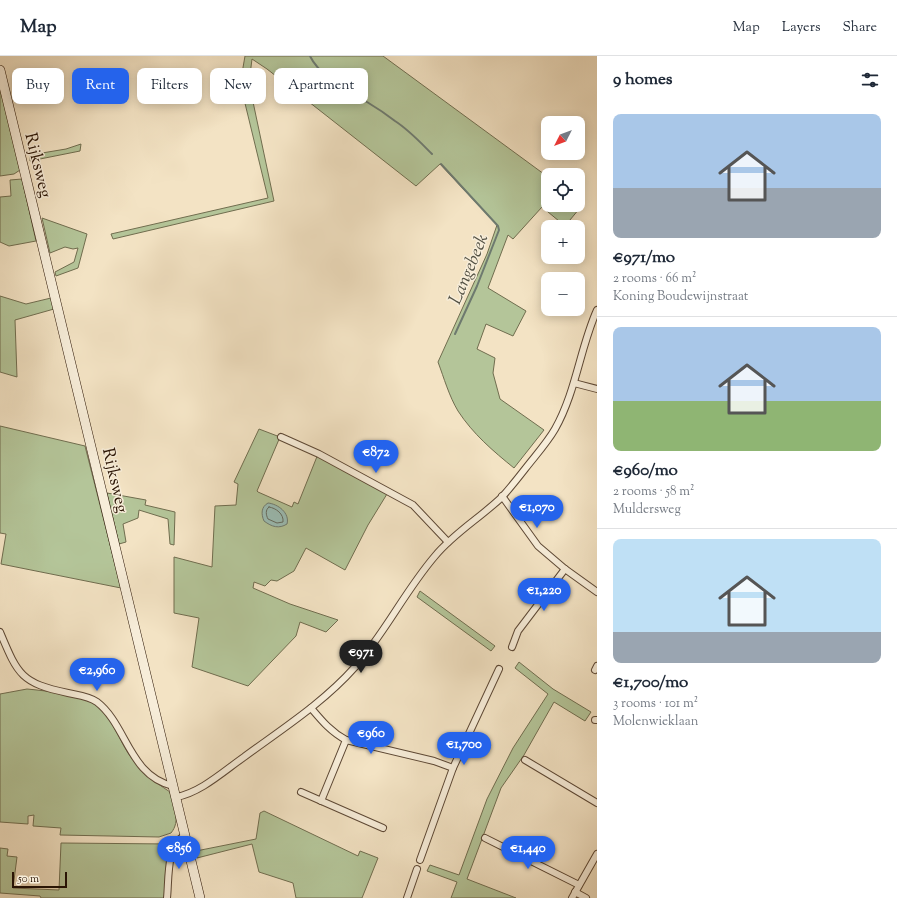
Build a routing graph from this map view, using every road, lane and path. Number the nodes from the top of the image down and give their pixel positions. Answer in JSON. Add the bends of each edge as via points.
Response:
{"nodes":[{"id":1,"x":0,"y":70,"type":"edge"},
{"id":2,"x":597,"y":310,"type":"edge"},
{"id":3,"x":574,"y":383,"type":"junction"},
{"id":4,"x":597,"y":389,"type":"edge"},
{"id":5,"x":281,"y":437,"type":"dead end"},
{"id":6,"x":502,"y":496,"type":"junction"},
{"id":7,"x":448,"y":542,"type":"junction"},
{"id":8,"x":565,"y":569,"type":"junction"},
{"id":9,"x":597,"y":592,"type":"edge"},
{"id":10,"x":0,"y":632,"type":"edge"},
{"id":11,"x":512,"y":647,"type":"dead end"},
{"id":12,"x":499,"y":669,"type":"dead end"},
{"id":13,"x":312,"y":708,"type":"junction"},
{"id":14,"x":346,"y":740,"type":"junction"},
{"id":15,"x":525,"y":760,"type":"dead end"},
{"id":16,"x":453,"y":768,"type":"junction"},
{"id":17,"x":173,"y":786,"type":"junction"},
{"id":18,"x":301,"y":792,"type":"dead end"},
{"id":19,"x":176,"y":798,"type":"junction"},
{"id":20,"x":321,"y":801,"type":"junction"},
{"id":21,"x":597,"y":803,"type":"edge"},
{"id":22,"x":383,"y":828,"type":"dead end"},
{"id":23,"x":185,"y":836,"type":"junction"},
{"id":24,"x":485,"y":838,"type":"dead end"},
{"id":25,"x":597,"y":854,"type":"edge"},
{"id":26,"x":420,"y":860,"type":"dead end"},
{"id":27,"x":417,"y":869,"type":"dead end"},
{"id":28,"x":579,"y":885,"type":"junction"},
{"id":29,"x":575,"y":892,"type":"junction"},
{"id":30,"x":167,"y":898,"type":"edge"},
{"id":31,"x":200,"y":898,"type":"edge"},
{"id":32,"x":407,"y":898,"type":"edge"},
{"id":33,"x":572,"y":898,"type":"edge"},
{"id":34,"x":586,"y":898,"type":"edge"}],
"edges":[{"from":1,"to":17,"type":"main road","name":"Rijksweg"},
{"from":2,"to":3,"type":"street"},
{"from":3,"to":4,"type":"street"},
{"from":3,"to":6,"type":"street","via":[[555,430]]},
{"from":5,"to":7,"type":"street","via":[[319,454],[413,504]]},
{"from":6,"to":7,"type":"street"},
{"from":6,"to":8,"type":"street","via":[[538,546]]},
{"from":7,"to":13,"type":"street","via":[[424,570],[371,648],[341,682]]},
{"from":8,"to":9,"type":"street"},
{"from":8,"to":11,"type":"street","via":[[518,631]]},
{"from":10,"to":17,"type":"street","via":[[14,665],[25,678],[46,689],[96,701],[115,724],[144,769],[164,784]]},
{"from":12,"to":16,"type":"street"},
{"from":13,"to":14,"type":"street","via":[[324,724]]},
{"from":13,"to":19,"type":"street","via":[[197,790]]},
{"from":14,"to":16,"type":"street"},
{"from":14,"to":20,"type":"street"},
{"from":15,"to":21,"type":"street"},
{"from":16,"to":26,"type":"street"},
{"from":17,"to":19,"type":"main road","name":"Rijksweg"},
{"from":18,"to":20,"type":"street"},
{"from":19,"to":23,"type":"main road","name":"Rijksweg"},
{"from":20,"to":22,"type":"street"},
{"from":23,"to":30,"type":"street","via":[[176,842],[172,851]]},
{"from":23,"to":31,"type":"main road","name":"Rijksweg"},
{"from":24,"to":28,"type":"street"},
{"from":25,"to":28,"type":"street"},
{"from":27,"to":32,"type":"street"},
{"from":28,"to":29,"type":"street"},
{"from":29,"to":33,"type":"street"},
{"from":29,"to":34,"type":"street"}]}
